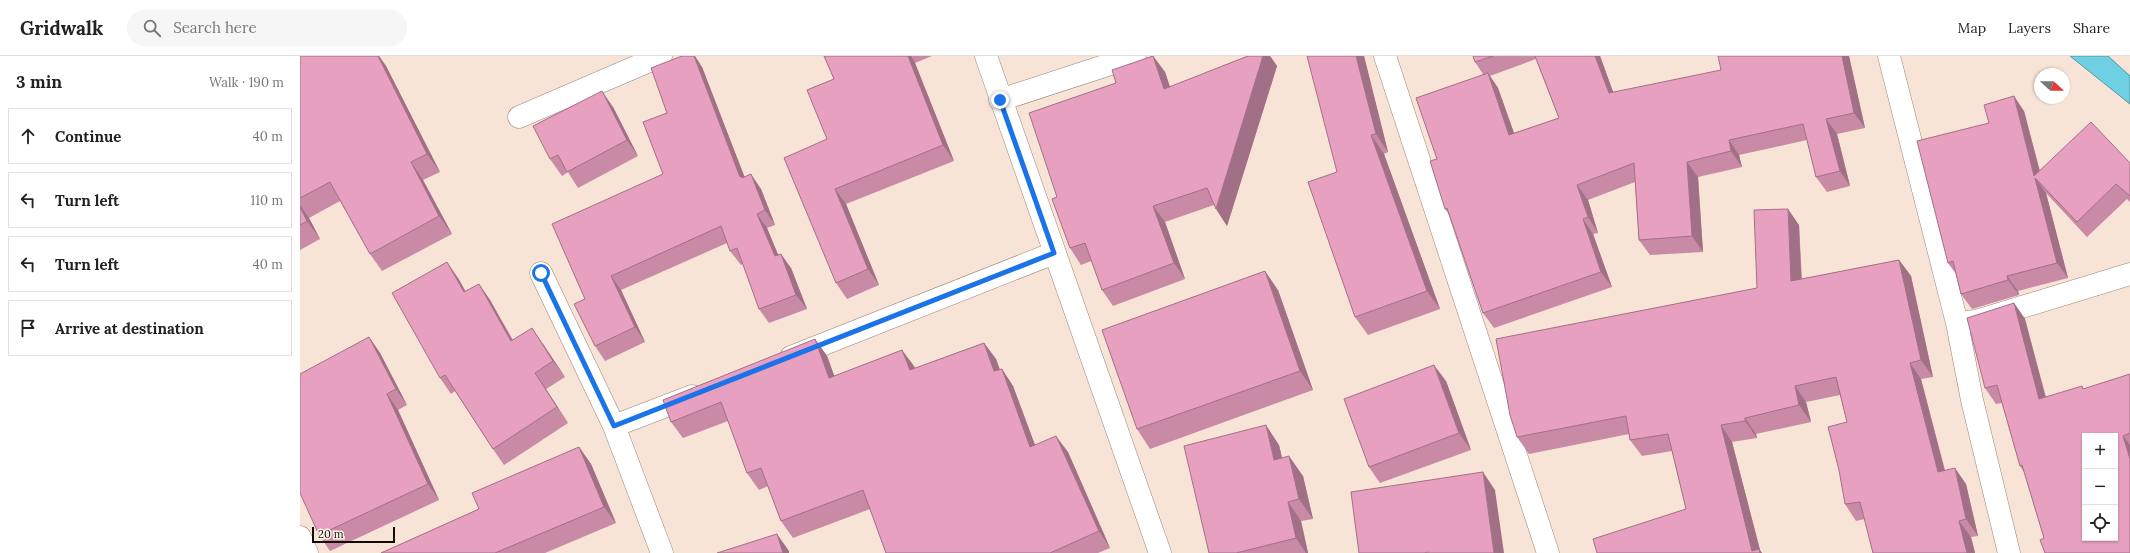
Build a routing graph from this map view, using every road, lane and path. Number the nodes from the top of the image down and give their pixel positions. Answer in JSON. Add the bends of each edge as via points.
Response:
{"nodes":[{"id":1,"x":661,"y":56,"type":"edge"},
{"id":2,"x":986,"y":56,"type":"edge"},
{"id":3,"x":1135,"y":56,"type":"edge"},
{"id":4,"x":1385,"y":56,"type":"edge"},
{"id":5,"x":1889,"y":56,"type":"edge"},
{"id":6,"x":1000,"y":100,"type":"junction"},
{"id":7,"x":519,"y":117,"type":"dead end"},
{"id":8,"x":1054,"y":253,"type":"junction"},
{"id":9,"x":541,"y":273,"type":"dead end"},
{"id":10,"x":2130,"y":274,"type":"edge"},
{"id":11,"x":1957,"y":323,"type":"junction"},
{"id":12,"x":770,"y":366,"type":"edge"},
{"id":13,"x":711,"y":389,"type":"edge"},
{"id":14,"x":614,"y":426,"type":"junction"},
{"id":15,"x":300,"y":536,"type":"edge"},
{"id":16,"x":307,"y":553,"type":"edge"},
{"id":17,"x":662,"y":553,"type":"edge"},
{"id":18,"x":1160,"y":553,"type":"edge"},
{"id":19,"x":1548,"y":553,"type":"edge"},
{"id":20,"x":2009,"y":553,"type":"edge"}],
"edges":[{"from":1,"to":7,"type":"street"},
{"from":2,"to":6,"type":"street"},
{"from":3,"to":6,"type":"street"},
{"from":4,"to":19,"type":"street"},
{"from":5,"to":11,"type":"street"},
{"from":6,"to":8,"type":"street"},
{"from":8,"to":12,"type":"street"},
{"from":8,"to":18,"type":"street"},
{"from":9,"to":14,"type":"street"},
{"from":10,"to":11,"type":"street","via":[[1976,321]]},
{"from":11,"to":20,"type":"street","via":[[1972,400]]},
{"from":13,"to":14,"type":"street"},
{"from":14,"to":17,"type":"street"},
{"from":15,"to":16,"type":"street"}]}
